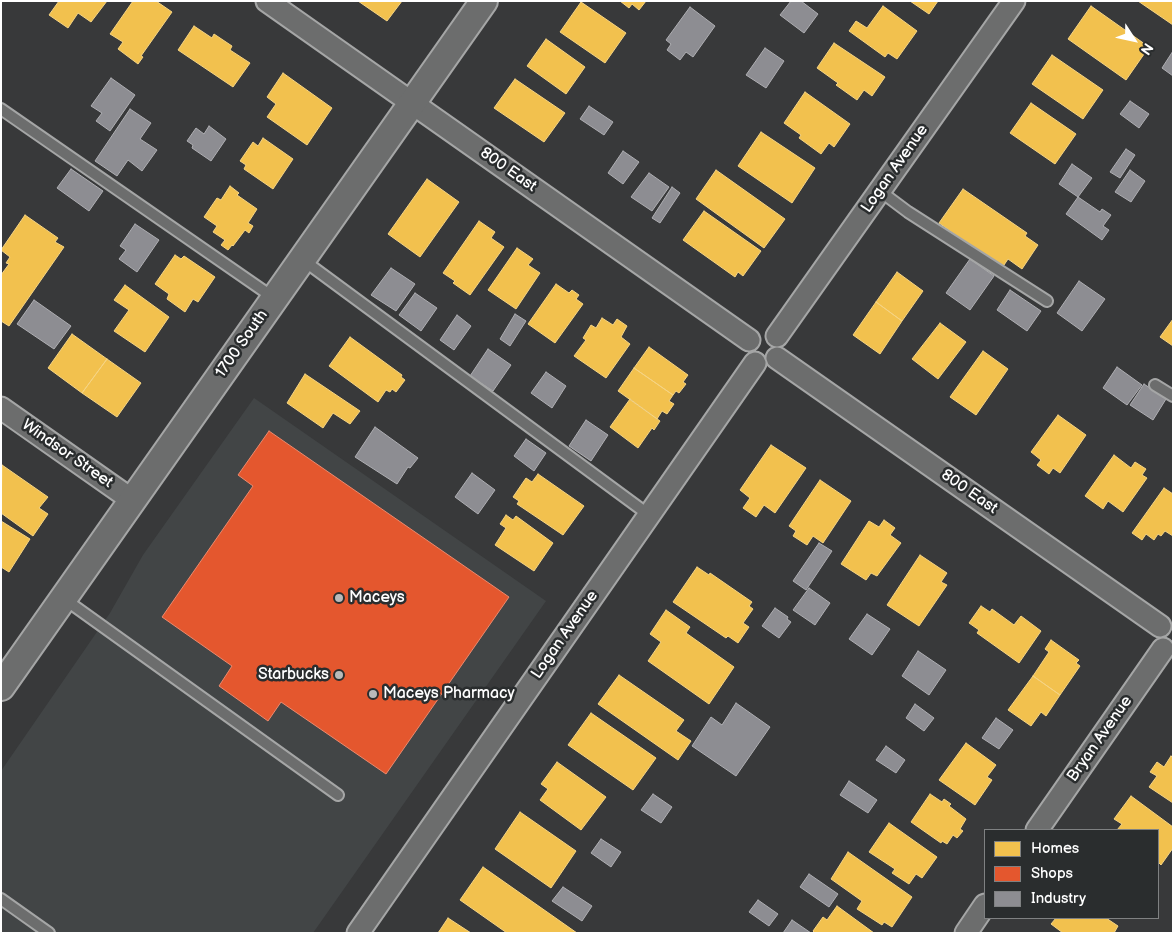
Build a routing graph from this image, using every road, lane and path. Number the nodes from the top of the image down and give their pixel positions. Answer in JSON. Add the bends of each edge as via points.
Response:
{"nodes":[{"id":1,"x":267,"y":1,"type":"edge"},
{"id":2,"x":484,"y":1,"type":"edge"},
{"id":3,"x":1014,"y":1,"type":"edge"},
{"id":4,"x":412,"y":103,"type":"junction"},
{"id":5,"x":1,"y":109,"type":"edge"},
{"id":6,"x":880,"y":191,"type":"junction"},
{"id":7,"x":302,"y":259,"type":"junction"},
{"id":8,"x":274,"y":298,"type":"junction"},
{"id":9,"x":1047,"y":301,"type":"dead end"},
{"id":10,"x":777,"y":336,"type":"junction"},
{"id":11,"x":749,"y":340,"type":"junction"},
{"id":12,"x":777,"y":358,"type":"junction"},
{"id":13,"x":755,"y":363,"type":"junction"},
{"id":14,"x":1155,"y":385,"type":"dead end"},
{"id":15,"x":1173,"y":396,"type":"edge"},
{"id":16,"x":1,"y":408,"type":"edge"},
{"id":17,"x":132,"y":500,"type":"junction"},
{"id":18,"x":649,"y":515,"type":"junction"},
{"id":19,"x":63,"y":598,"type":"junction"},
{"id":20,"x":1166,"y":622,"type":"edge"},
{"id":21,"x":1168,"y":650,"type":"edge"},
{"id":22,"x":1,"y":687,"type":"edge"},
{"id":23,"x":338,"y":795,"type":"dead end"},
{"id":24,"x":1038,"y":829,"type":"edge"},
{"id":25,"x":1,"y":899,"type":"edge"},
{"id":26,"x":984,"y":906,"type":"edge"},
{"id":27,"x":49,"y":933,"type":"edge"},
{"id":28,"x":358,"y":933,"type":"edge"},
{"id":29,"x":966,"y":933,"type":"edge"}],
"edges":[{"from":1,"to":4,"type":"street","name":"800 East"},
{"from":2,"to":4,"type":"street","name":"1700 South"},
{"from":3,"to":6,"type":"street","name":"Logan Avenue"},
{"from":4,"to":7,"type":"street","name":"1700 South"},
{"from":4,"to":11,"type":"street","name":"800 East"},
{"from":5,"to":8,"type":"lane"},
{"from":6,"to":9,"type":"lane"},
{"from":6,"to":10,"type":"street","name":"Logan Avenue"},
{"from":7,"to":8,"type":"street","name":"1700 South"},
{"from":7,"to":18,"type":"lane"},
{"from":8,"to":17,"type":"street","name":"1700 South"},
{"from":10,"to":11,"type":"street","via":[[763,331]]},
{"from":10,"to":12,"type":"street","via":[[781,349]]},
{"from":11,"to":13,"type":"street","via":[[748,354]]},
{"from":12,"to":13,"type":"street","via":[[764,365]]},
{"from":12,"to":20,"type":"street","name":"800 East"},
{"from":13,"to":18,"type":"street","name":"Logan Avenue"},
{"from":14,"to":15,"type":"lane"},
{"from":16,"to":17,"type":"street","name":"Windsor Street"},
{"from":17,"to":19,"type":"street","name":"1700 South"},
{"from":18,"to":28,"type":"street","name":"Logan Avenue"},
{"from":19,"to":22,"type":"street","name":"1700 South"},
{"from":19,"to":23,"type":"lane"},
{"from":20,"to":21,"type":"street","via":[[1157,637]]},
{"from":21,"to":24,"type":"street","name":"Bryan Avenue"},
{"from":25,"to":27,"type":"lane"},
{"from":26,"to":29,"type":"street"}]}
